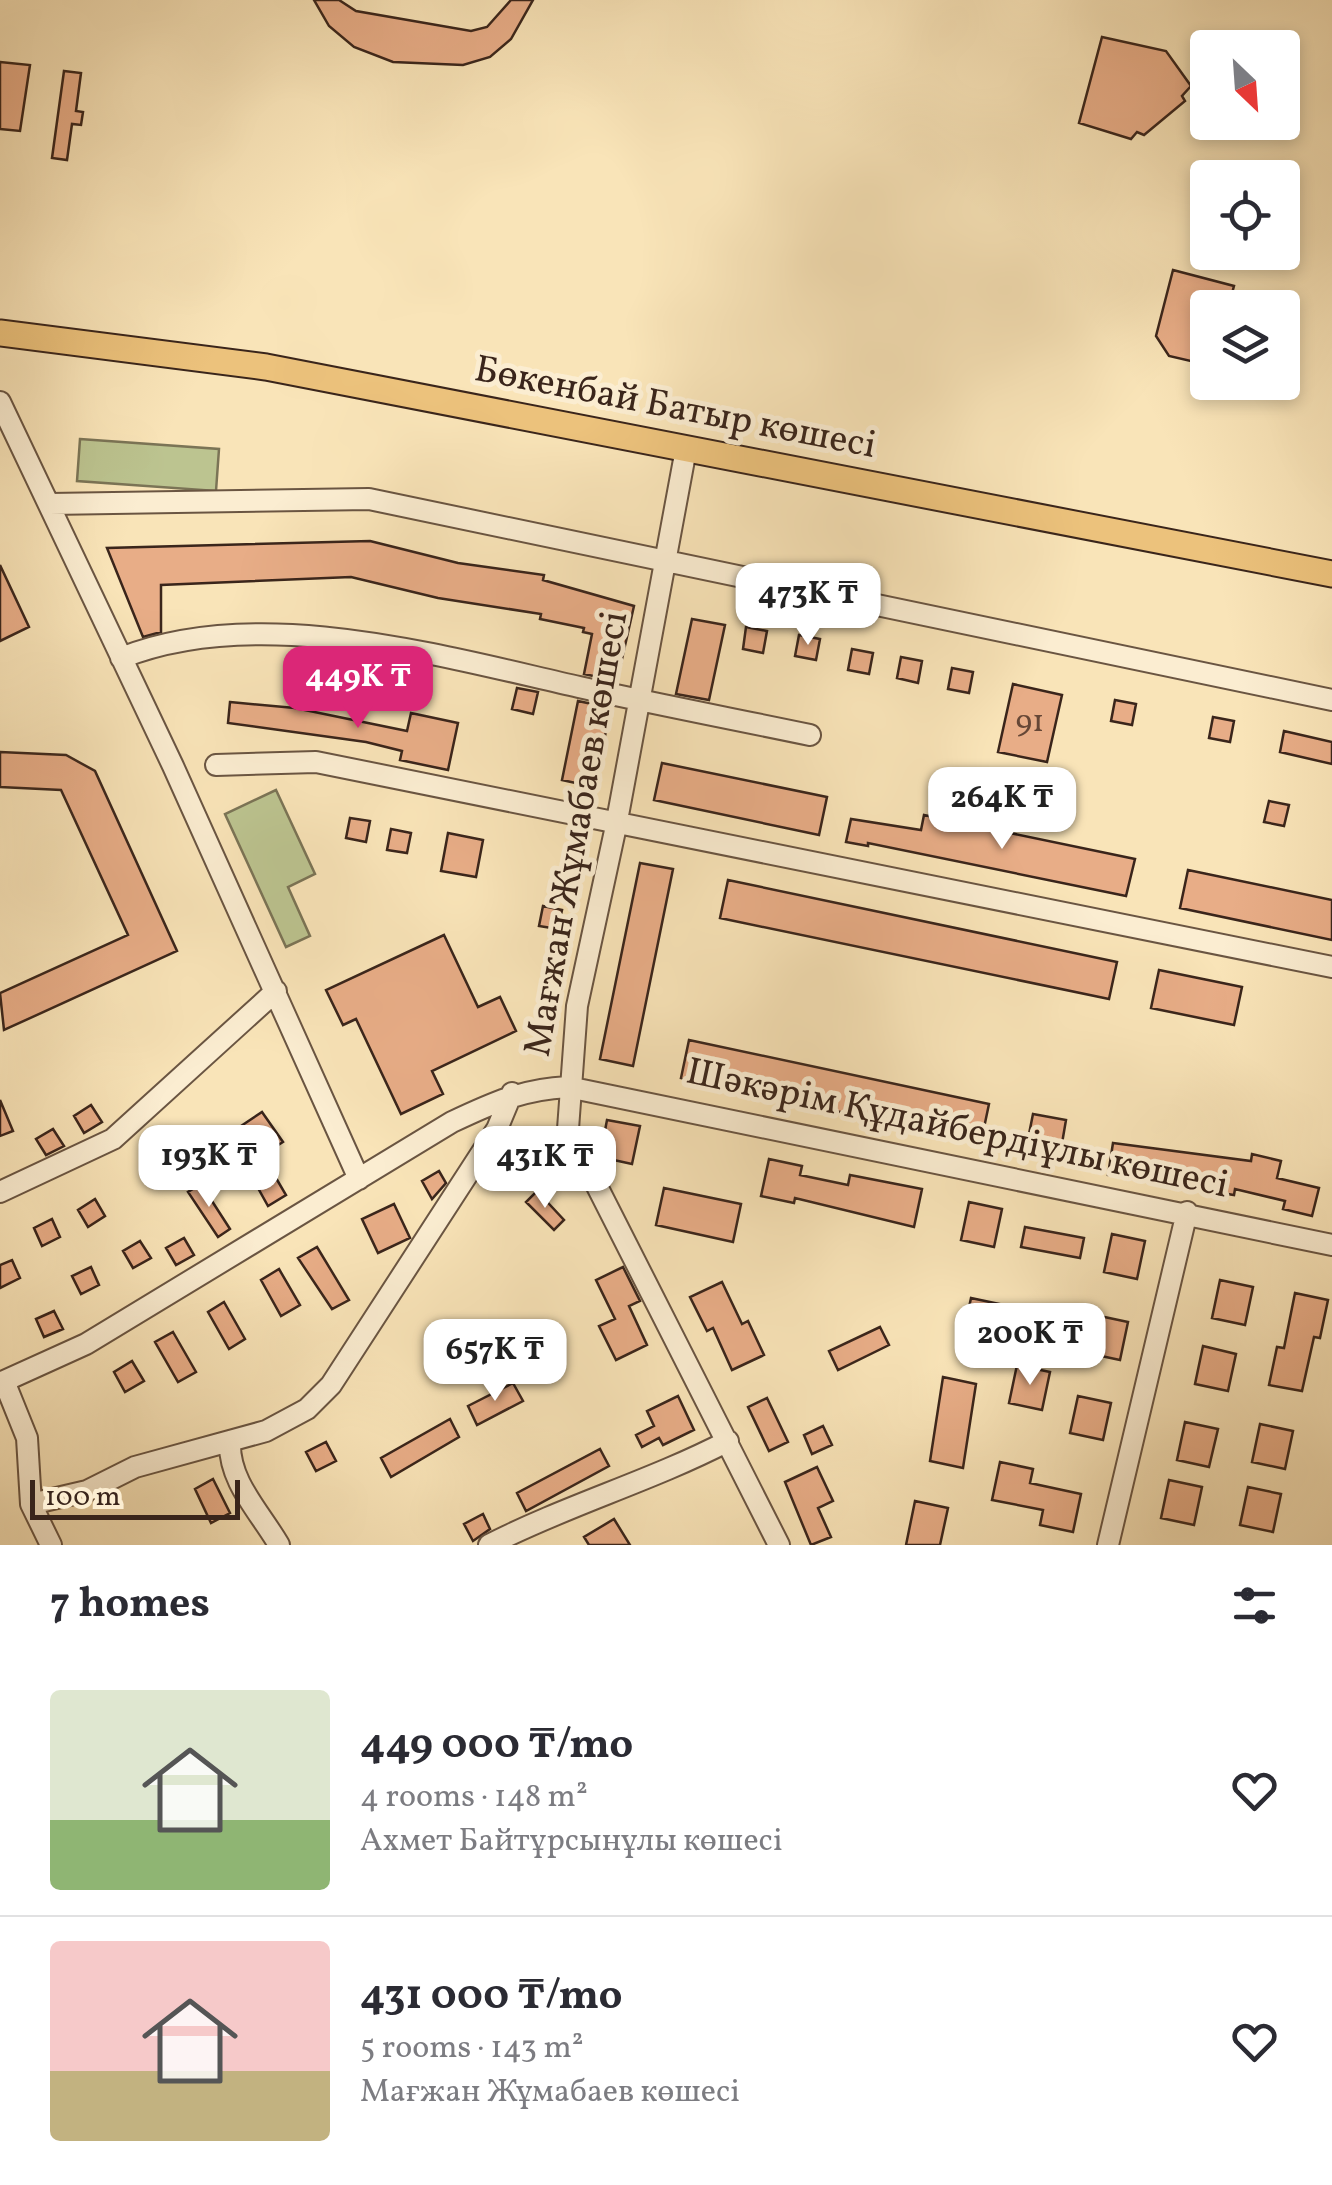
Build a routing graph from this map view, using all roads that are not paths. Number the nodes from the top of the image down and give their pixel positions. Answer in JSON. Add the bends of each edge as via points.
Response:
{"nodes":[{"id":1,"x":0,"y":333,"type":"edge"},
{"id":2,"x":0,"y":402,"type":"edge"},
{"id":3,"x":686,"y":448,"type":"junction"},
{"id":4,"x":50,"y":504,"type":"junction"},
{"id":5,"x":664,"y":560,"type":"junction"},
{"id":6,"x":1332,"y":574,"type":"edge"},
{"id":7,"x":121,"y":658,"type":"junction"},
{"id":8,"x":1332,"y":700,"type":"edge"},
{"id":9,"x":639,"y":701,"type":"junction"},
{"id":10,"x":810,"y":734,"type":"dead end"},
{"id":11,"x":216,"y":765,"type":"dead end"},
{"id":12,"x":616,"y":826,"type":"junction"},
{"id":13,"x":1332,"y":967,"type":"edge"},
{"id":14,"x":276,"y":990,"type":"junction"},
{"id":15,"x":568,"y":1087,"type":"junction"},
{"id":16,"x":512,"y":1093,"type":"junction"},
{"id":17,"x":359,"y":1179,"type":"junction"},
{"id":18,"x":0,"y":1192,"type":"edge"},
{"id":19,"x":1186,"y":1212,"type":"junction"},
{"id":20,"x":1332,"y":1244,"type":"edge"},
{"id":21,"x":2,"y":1382,"type":"edge"},
{"id":22,"x":230,"y":1441,"type":"junction"},
{"id":23,"x":728,"y":1441,"type":"junction"},
{"id":24,"x":31,"y":1504,"type":"junction"},
{"id":25,"x":51,"y":1545,"type":"edge"},
{"id":26,"x":278,"y":1545,"type":"edge"},
{"id":27,"x":489,"y":1545,"type":"edge"},
{"id":28,"x":778,"y":1545,"type":"edge"},
{"id":29,"x":1108,"y":1545,"type":"edge"}],
"edges":[{"from":1,"to":3,"type":"main road","name":"Бөкенбай Батыр көшесі","via":[[266,367]]},
{"from":2,"to":4,"type":"street"},
{"from":3,"to":5,"type":"street","name":"Мағжан Жұмабаев көшесі"},
{"from":3,"to":6,"type":"main road","name":"Бөкенбай Батыр көшесі"},
{"from":4,"to":5,"type":"street","via":[[368,499]]},
{"from":4,"to":7,"type":"street"},
{"from":5,"to":8,"type":"street"},
{"from":5,"to":9,"type":"street","name":"Мағжан Жұмабаев көшесі"},
{"from":7,"to":9,"type":"street","via":[[148,647],[221,638],[372,641]]},
{"from":7,"to":14,"type":"street"},
{"from":9,"to":10,"type":"street"},
{"from":9,"to":12,"type":"street","name":"Мағжан Жұмабаев көшесі"},
{"from":11,"to":12,"type":"street","via":[[316,762]]},
{"from":12,"to":13,"type":"street"},
{"from":12,"to":15,"type":"street","name":"Мағжан Жұмабаев көшесі","via":[[577,1006]]},
{"from":14,"to":17,"type":"street"},
{"from":14,"to":18,"type":"street","via":[[113,1139]]},
{"from":15,"to":16,"type":"street","name":"Шәкәрім Құдайбердіұлы көшесі"},
{"from":15,"to":19,"type":"street","name":"Шәкәрім Құдайбердіұлы көшесі"},
{"from":15,"to":23,"type":"street","name":"Мағжан Жұмабаев көшесі","via":[[568,1128]]},
{"from":16,"to":17,"type":"street","name":"Шәкәрім Құдайбердіұлы көшесі"},
{"from":16,"to":22,"type":"street","via":[[498,1129],[331,1385],[290,1420]]},
{"from":17,"to":21,"type":"street","name":"Шәкәрім Құдайбердіұлы көшесі","via":[[86,1344]]},
{"from":19,"to":20,"type":"street","name":"Шәкәрім Құдайбердіұлы көшесі"},
{"from":19,"to":29,"type":"street"},
{"from":21,"to":24,"type":"street","via":[[27,1438]]},
{"from":22,"to":24,"type":"street"},
{"from":22,"to":26,"type":"street","via":[[229,1459],[242,1489]]},
{"from":23,"to":27,"type":"street"},
{"from":23,"to":28,"type":"street","name":"Мағжан Жұмабаев көшесі"},
{"from":24,"to":25,"type":"street"}]}
